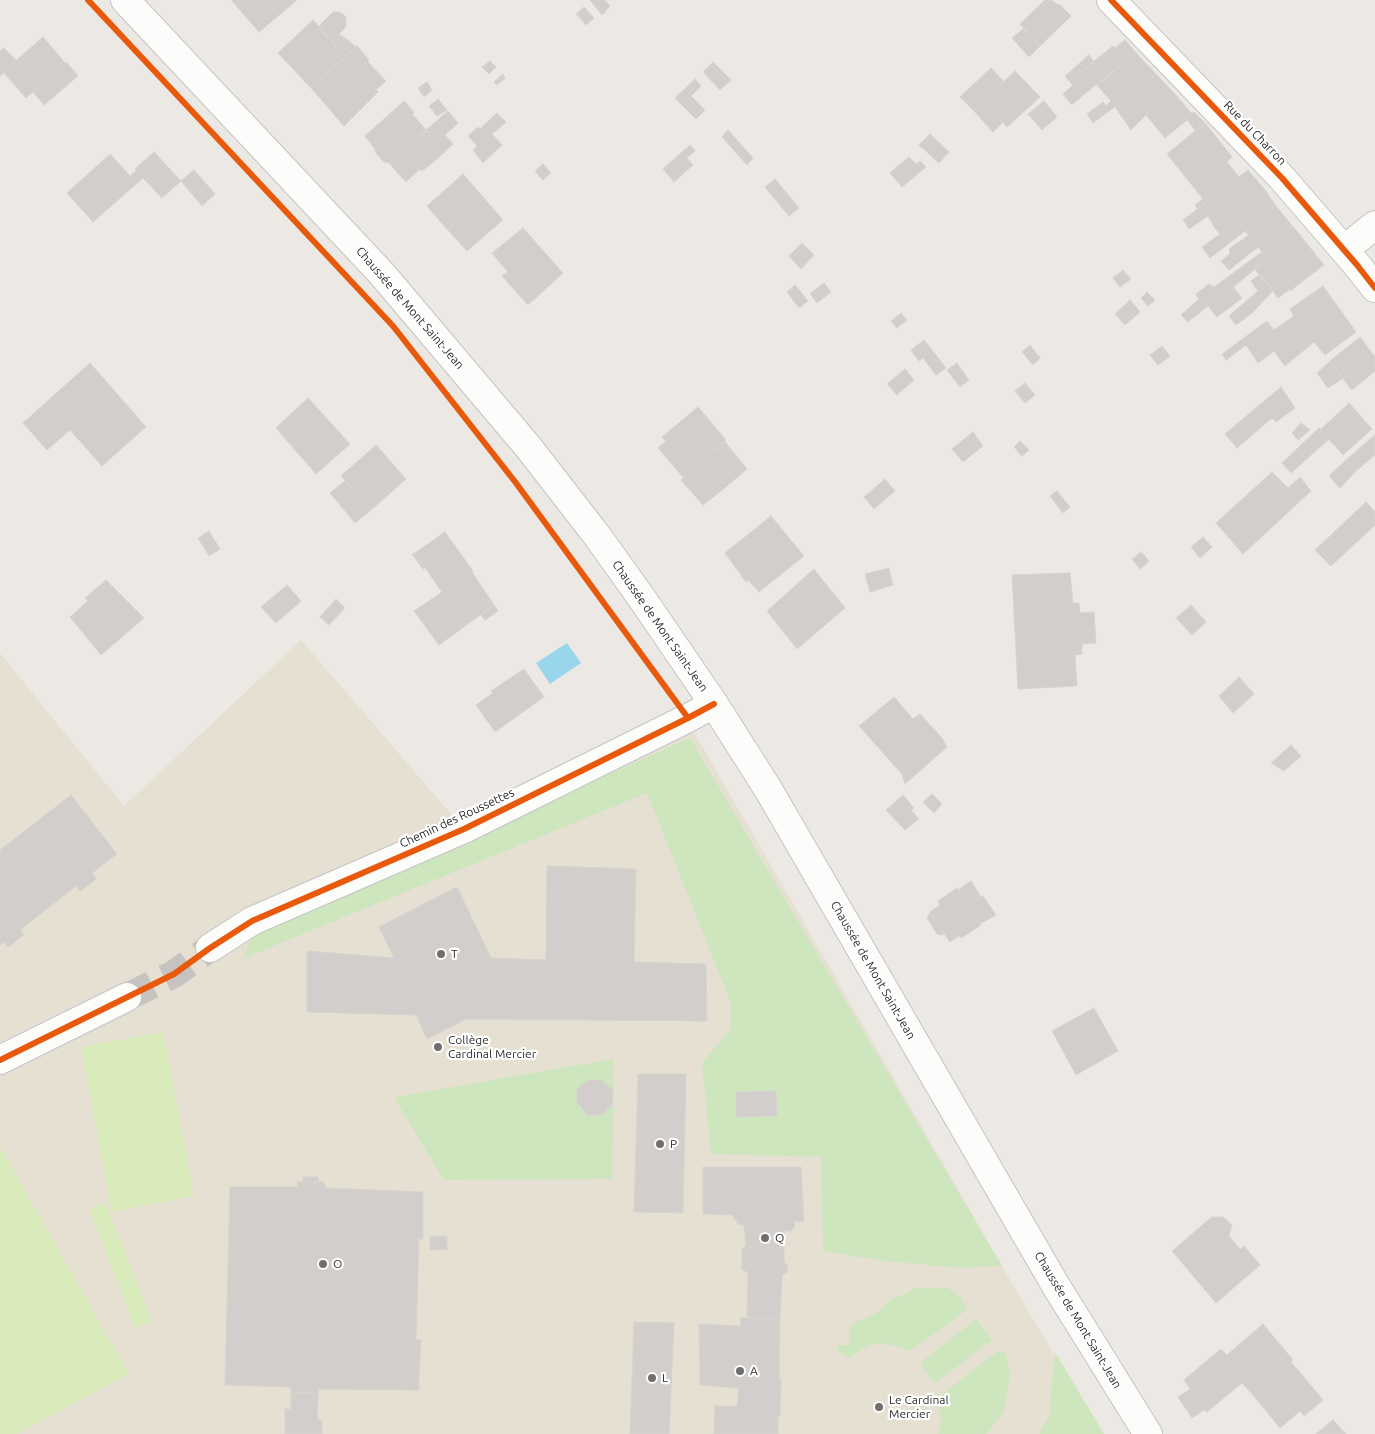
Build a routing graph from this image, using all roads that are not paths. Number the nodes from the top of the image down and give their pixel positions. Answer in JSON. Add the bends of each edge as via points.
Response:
{"nodes":[{"id":1,"x":125,"y":0,"type":"edge"},
{"id":2,"x":1111,"y":0,"type":"edge"},
{"id":3,"x":1375,"y":225,"type":"edge"},
{"id":4,"x":1344,"y":250,"type":"junction"},
{"id":5,"x":1375,"y":288,"type":"edge"},
{"id":6,"x":714,"y":704,"type":"junction"},
{"id":7,"x":210,"y":948,"type":"tunnel mouth"},
{"id":8,"x":127,"y":997,"type":"tunnel mouth"},
{"id":9,"x":0,"y":1060,"type":"edge"},
{"id":10,"x":1148,"y":1434,"type":"edge"}],
"edges":[{"from":1,"to":6,"type":"main road","name":"Chaussée de Mont Saint-Jean","via":[[382,274],[475,382],[598,537]]},
{"from":2,"to":4,"type":"main road","name":"Rue du Charron","via":[[1282,178]]},
{"from":3,"to":4,"type":"main road"},
{"from":4,"to":5,"type":"main road","name":"Rue du Charron"},
{"from":6,"to":7,"type":"main road","name":"Chemin des Roussettes","via":[[464,829],[252,921]]},
{"from":6,"to":10,"type":"main road","name":"Chaussée de Mont Saint-Jean","via":[[772,797],[1056,1286]]},
{"from":8,"to":9,"type":"main road"}]}
